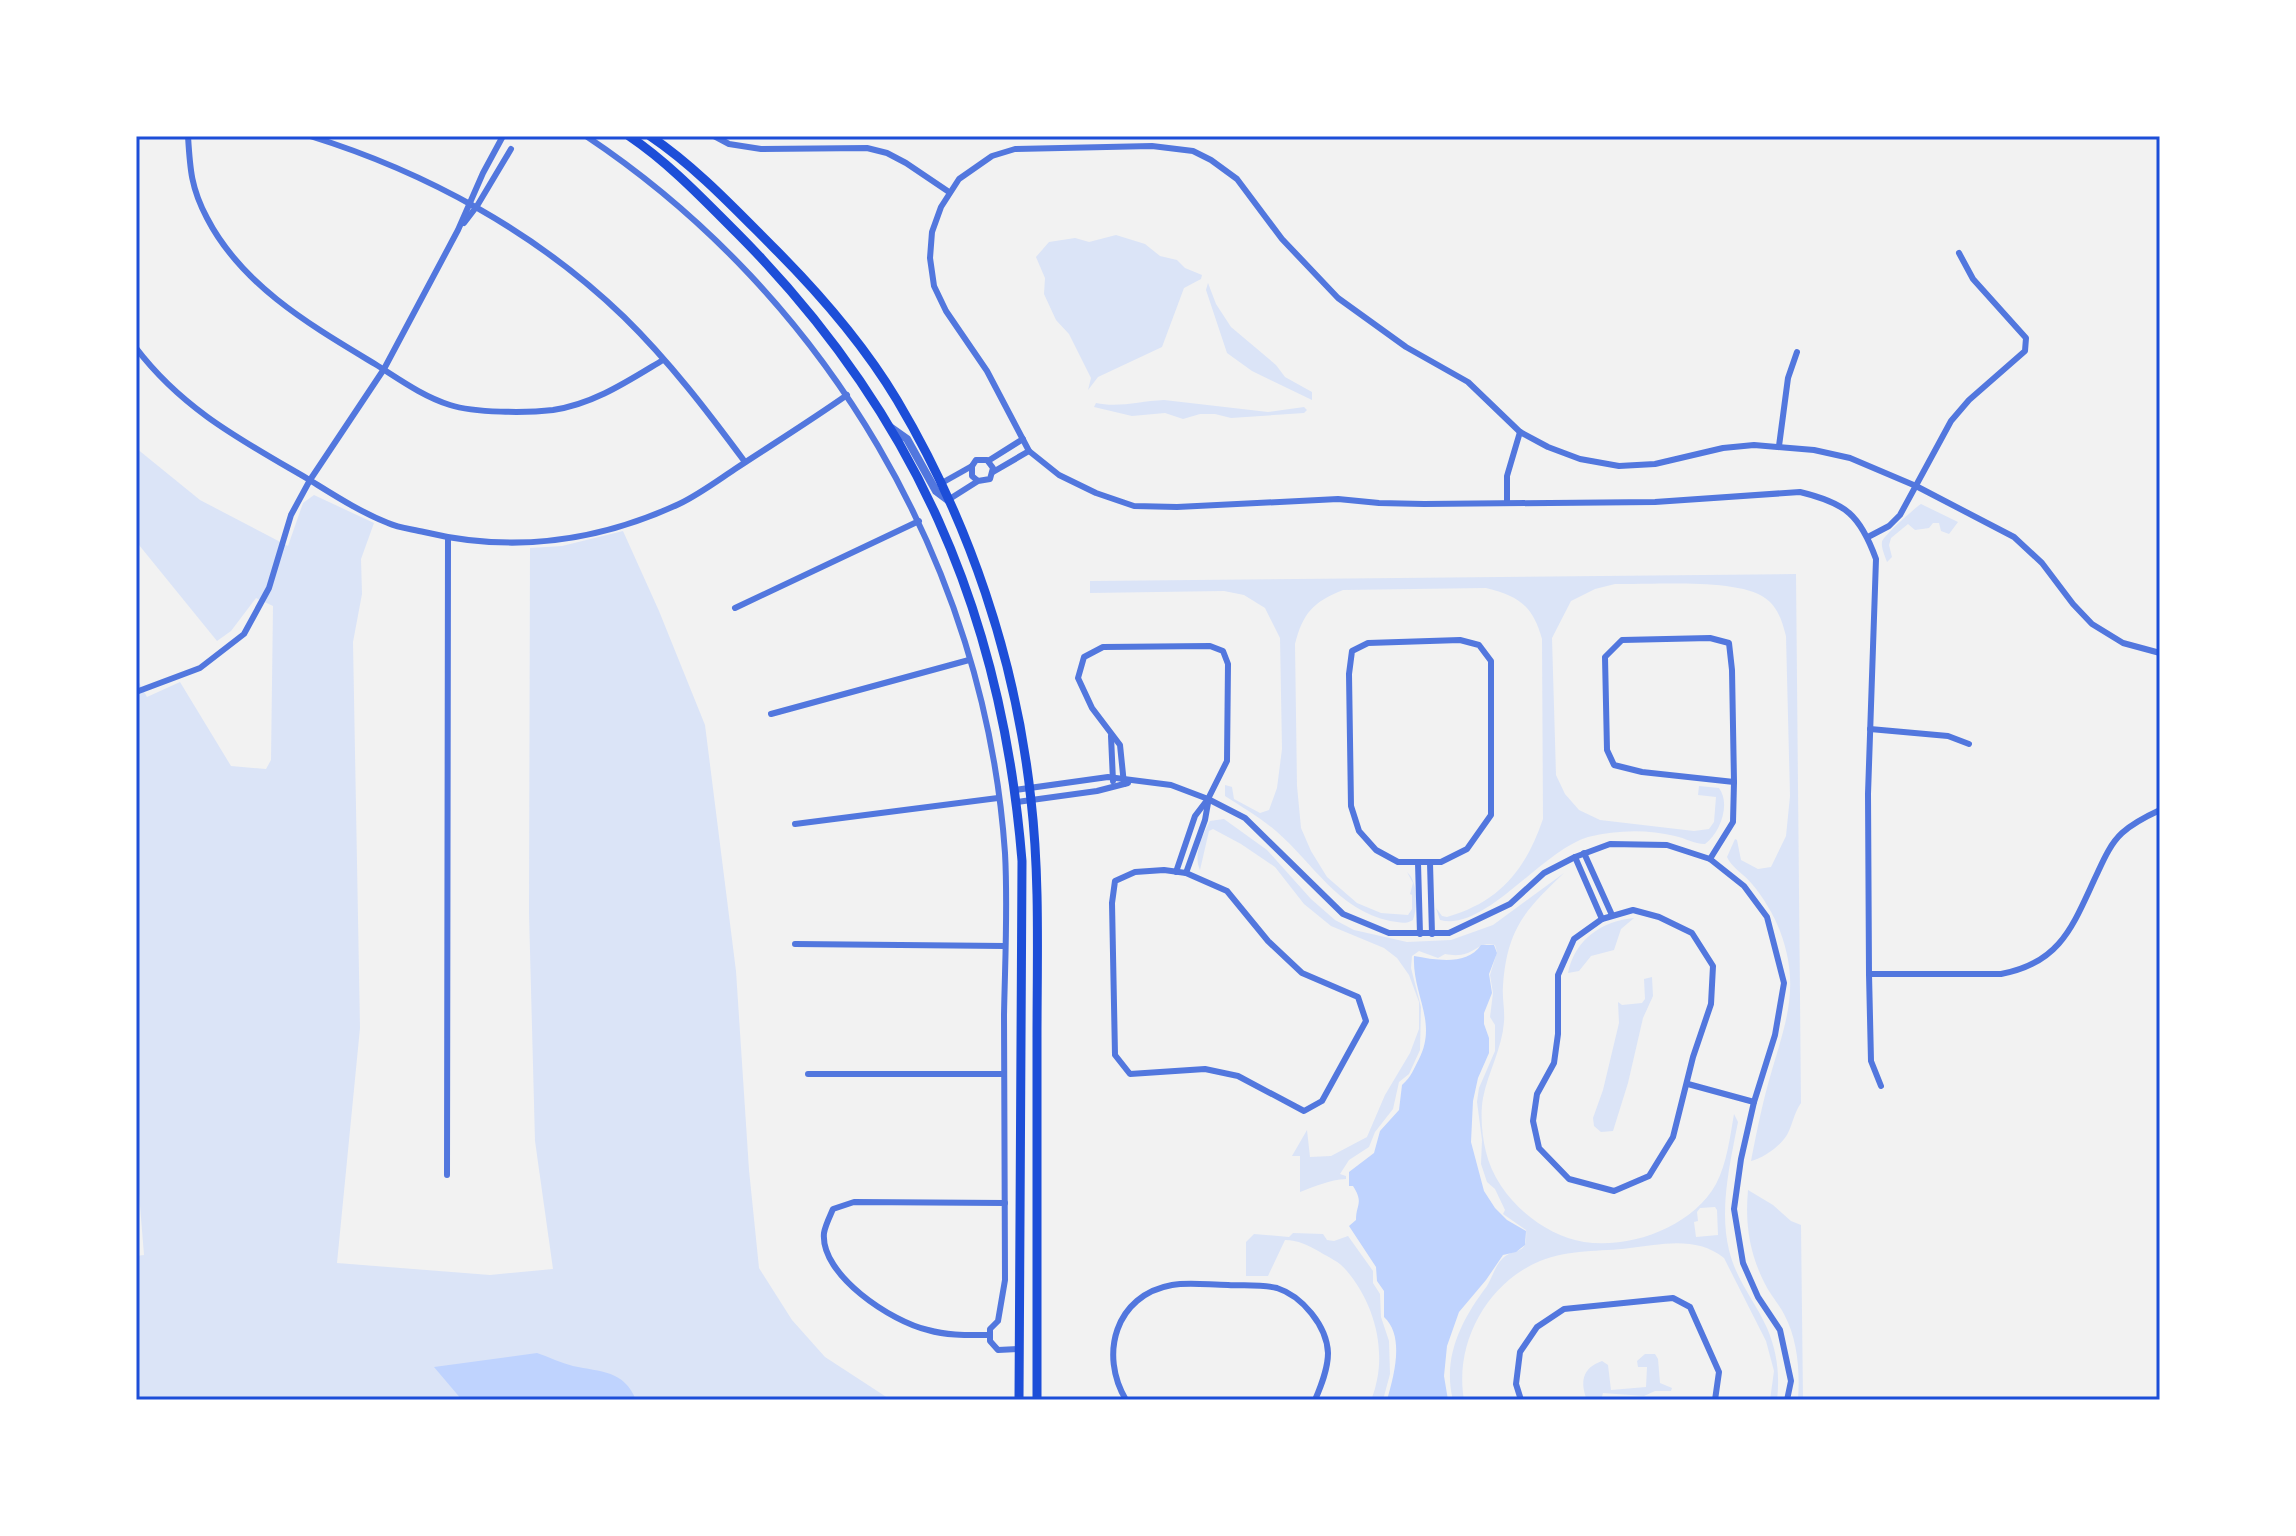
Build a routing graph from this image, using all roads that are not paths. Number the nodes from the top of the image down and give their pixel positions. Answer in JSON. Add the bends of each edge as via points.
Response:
{"nodes":[{"id":1,"x":188,"y":136,"type":"edge"},
{"id":2,"x":310,"y":136,"type":"edge"},
{"id":3,"x":503,"y":136,"type":"edge"},
{"id":4,"x":586,"y":136,"type":"edge"},
{"id":5,"x":629,"y":136,"type":"edge"},
{"id":6,"x":650,"y":136,"type":"edge"},
{"id":7,"x":714,"y":136,"type":"edge"},
{"id":8,"x":511,"y":149,"type":"dead end"},
{"id":9,"x":949,"y":192,"type":"junction"},
{"id":10,"x":473,"y":205,"type":"junction"},
{"id":11,"x":1959,"y":253,"type":"dead end"},
{"id":12,"x":136,"y":348,"type":"edge"},
{"id":13,"x":1797,"y":352,"type":"dead end"},
{"id":14,"x":663,"y":360,"type":"junction"},
{"id":15,"x":384,"y":369,"type":"junction"},
{"id":16,"x":847,"y":395,"type":"junction"},
{"id":17,"x":890,"y":426,"type":"junction"},
{"id":18,"x":1520,"y":432,"type":"junction"},
{"id":19,"x":1023,"y":439,"type":"junction"},
{"id":20,"x":1779,"y":446,"type":"junction"},
{"id":21,"x":1029,"y":451,"type":"junction"},
{"id":22,"x":988,"y":461,"type":"junction"},
{"id":23,"x":745,"y":462,"type":"junction"},
{"id":24,"x":972,"y":466,"type":"junction"},
{"id":25,"x":993,"y":472,"type":"junction"},
{"id":26,"x":310,"y":480,"type":"junction"},
{"id":27,"x":978,"y":481,"type":"junction"},
{"id":28,"x":940,"y":484,"type":"junction"},
{"id":29,"x":1916,"y":486,"type":"junction"},
{"id":30,"x":948,"y":500,"type":"junction"},
{"id":31,"x":1507,"y":503,"type":"junction"},
{"id":32,"x":919,"y":521,"type":"junction"},
{"id":33,"x":1867,"y":534,"type":"junction"},
{"id":34,"x":448,"y":538,"type":"junction"},
{"id":35,"x":735,"y":608,"type":"dead end"},
{"id":36,"x":2160,"y":653,"type":"edge"},
{"id":37,"x":969,"y":660,"type":"junction"},
{"id":38,"x":136,"y":692,"type":"edge"},
{"id":39,"x":771,"y":714,"type":"dead end"},
{"id":40,"x":1870,"y":729,"type":"junction"},
{"id":41,"x":1111,"y":736,"type":"junction"},
{"id":42,"x":1969,"y":744,"type":"dead end"},
{"id":43,"x":1112,"y":778,"type":"junction"},
{"id":44,"x":1080,"y":781,"type":"junction"},
{"id":45,"x":1124,"y":782,"type":"junction"},
{"id":46,"x":1734,"y":782,"type":"junction"},
{"id":47,"x":1029,"y":788,"type":"junction"},
{"id":48,"x":1113,"y":788,"type":"junction"},
{"id":49,"x":1015,"y":790,"type":"junction"},
{"id":50,"x":1081,"y":793,"type":"junction"},
{"id":51,"x":998,"y":798,"type":"junction"},
{"id":52,"x":1208,"y":799,"type":"junction"},
{"id":53,"x":1031,"y":800,"type":"junction"},
{"id":54,"x":1017,"y":802,"type":"junction"},
{"id":55,"x":2160,"y":810,"type":"edge"},
{"id":56,"x":795,"y":824,"type":"dead end"},
{"id":57,"x":1584,"y":853,"type":"junction"},
{"id":58,"x":1575,"y":857,"type":"junction"},
{"id":59,"x":1710,"y":859,"type":"junction"},
{"id":60,"x":1418,"y":863,"type":"junction"},
{"id":61,"x":1430,"y":863,"type":"junction"},
{"id":62,"x":1176,"y":872,"type":"junction"},
{"id":63,"x":1186,"y":873,"type":"junction"},
{"id":64,"x":1612,"y":915,"type":"junction"},
{"id":65,"x":1602,"y":919,"type":"junction"},
{"id":66,"x":1420,"y":934,"type":"junction"},
{"id":67,"x":1432,"y":934,"type":"junction"},
{"id":68,"x":795,"y":944,"type":"dead end"},
{"id":69,"x":1005,"y":946,"type":"junction"},
{"id":70,"x":1869,"y":974,"type":"junction"},
{"id":71,"x":808,"y":1074,"type":"dead end"},
{"id":72,"x":1004,"y":1074,"type":"junction"},
{"id":73,"x":1688,"y":1084,"type":"junction"},
{"id":74,"x":1881,"y":1086,"type":"dead end"},
{"id":75,"x":1754,"y":1102,"type":"junction"},
{"id":76,"x":447,"y":1175,"type":"dead end"},
{"id":77,"x":1005,"y":1203,"type":"junction"},
{"id":78,"x":990,"y":1335,"type":"junction"},
{"id":79,"x":1020,"y":1349,"type":"junction"},
{"id":80,"x":1019,"y":1400,"type":"edge"},
{"id":81,"x":1037,"y":1400,"type":"edge"},
{"id":82,"x":1126,"y":1400,"type":"edge"},
{"id":83,"x":1315,"y":1400,"type":"edge"},
{"id":84,"x":1521,"y":1400,"type":"edge"},
{"id":85,"x":1715,"y":1400,"type":"edge"},
{"id":86,"x":1787,"y":1400,"type":"edge"}],
"edges":[{"from":1,"to":15,"type":"street","via":[[190,179],[208,220],[238,261],[285,307]]},
{"from":2,"to":10,"type":"street","via":[[364,153]]},
{"from":3,"to":10,"type":"street"},
{"from":4,"to":16,"type":"street","via":[[683,209],[740,262],[787,314]]},
{"from":5,"to":17,"type":"main road","via":[[779,275],[830,337]]},
{"from":6,"to":28,"type":"main road","via":[[728,202],[802,276],[896,399]]},
{"from":7,"to":9,"type":"street","via":[[742,148],[867,148],[887,153]]},
{"from":8,"to":10,"type":"street"},
{"from":9,"to":18,"type":"street","via":[[973,168],[1015,149],[1161,146],[1193,151],[1237,179],[1282,239],[1338,298],[1406,347],[1468,382]]},
{"from":9,"to":19,"type":"street","via":[[932,232],[934,286]]},
{"from":10,"to":14,"type":"street","via":[[553,256],[625,318]]},
{"from":10,"to":15,"type":"street"},
{"from":11,"to":29,"type":"street","via":[[1973,279],[2026,338],[2025,351],[1951,421]]},
{"from":12,"to":26,"type":"street","via":[[181,397],[225,432]]},
{"from":13,"to":20,"type":"street"},
{"from":14,"to":15,"type":"street","via":[[604,396],[554,410],[452,406]]},
{"from":14,"to":23,"type":"street"},
{"from":15,"to":26,"type":"street"},
{"from":16,"to":23,"type":"street"},
{"from":16,"to":32,"type":"street"},
{"from":17,"to":30,"type":"street","via":[[907,439],[936,491]]},
{"from":17,"to":49,"type":"main road","via":[[927,493],[969,597],[991,666]]},
{"from":18,"to":20,"type":"street","via":[[1580,459],[1619,466],[1655,464],[1723,448]]},
{"from":18,"to":31,"type":"street","via":[[1507,476]]},
{"from":19,"to":21,"type":"street"},
{"from":19,"to":22,"type":"street"},
{"from":20,"to":29,"type":"street","via":[[1850,458]]},
{"from":21,"to":25,"type":"street"},
{"from":21,"to":31,"type":"street","via":[[1059,475],[1134,506],[1338,499]]},
{"from":22,"to":24,"type":"street","via":[[980,459]]},
{"from":22,"to":25,"type":"street"},
{"from":23,"to":34,"type":"street","via":[[682,503],[629,525],[573,538],[515,543]]},
{"from":24,"to":27,"type":"street"},
{"from":24,"to":28,"type":"street"},
{"from":25,"to":27,"type":"street","via":[[986,481]]},
{"from":26,"to":34,"type":"street","via":[[390,524]]},
{"from":26,"to":38,"type":"street","via":[[291,515],[269,588],[244,634],[200,668]]},
{"from":27,"to":30,"type":"street"},
{"from":28,"to":30,"type":"main road"},
{"from":29,"to":33,"type":"street","via":[[1889,526]]},
{"from":29,"to":36,"type":"street","via":[[2028,547],[2092,624],[2123,643]]},
{"from":30,"to":47,"type":"main road","via":[[967,541],[1006,666]]},
{"from":31,"to":33,"type":"street","via":[[1655,502],[1800,492],[1847,511]]},
{"from":32,"to":35,"type":"street"},
{"from":32,"to":37,"type":"street","via":[[945,581]]},
{"from":33,"to":40,"type":"street","via":[[1876,559]]},
{"from":34,"to":76,"type":"street"},
{"from":37,"to":39,"type":"street"},
{"from":37,"to":51,"type":"street"},
{"from":40,"to":42,"type":"street","via":[[1948,736]]},
{"from":40,"to":70,"type":"street"},
{"from":41,"to":43,"type":"street"},
{"from":41,"to":45,"type":"street","via":[[1120,745]]},
{"from":41,"to":52,"type":"street","via":[[1078,678],[1084,657],[1103,647],[1210,646],[1223,651],[1228,664],[1227,761]]},
{"from":43,"to":44,"type":"street"},
{"from":43,"to":45,"type":"street"},
{"from":43,"to":48,"type":"street"},
{"from":44,"to":47,"type":"street"},
{"from":44,"to":50,"type":"street"},
{"from":45,"to":48,"type":"street"},
{"from":45,"to":52,"type":"street","via":[[1171,785]]},
{"from":46,"to":46,"type":"street","via":[[1729,643],[1710,638],[1622,640],[1605,657],[1607,750],[1614,765]]},
{"from":46,"to":59,"type":"street","via":[[1733,822]]},
{"from":47,"to":49,"type":"street"},
{"from":47,"to":53,"type":"main road"},
{"from":48,"to":50,"type":"street"},
{"from":49,"to":54,"type":"main road"},
{"from":50,"to":53,"type":"street"},
{"from":51,"to":56,"type":"street"},
{"from":51,"to":69,"type":"street","via":[[1005,853]]},
{"from":52,"to":62,"type":"street","via":[[1195,816]]},
{"from":52,"to":63,"type":"street"},
{"from":52,"to":66,"type":"street","via":[[1245,818],[1343,914],[1389,933]]},
{"from":53,"to":54,"type":"street"},
{"from":53,"to":81,"type":"main road","via":[[1037,928]]},
{"from":54,"to":79,"type":"main road","via":[[1022,888]]},
{"from":55,"to":70,"type":"street","via":[[2122,834],[2106,854],[2074,924],[2041,960],[2001,974]]},
{"from":57,"to":58,"type":"street"},
{"from":57,"to":59,"type":"street","via":[[1610,844],[1667,845]]},
{"from":57,"to":64,"type":"street"},
{"from":58,"to":65,"type":"street"},
{"from":58,"to":67,"type":"street","via":[[1544,873],[1510,904],[1449,933]]},
{"from":59,"to":75,"type":"street","via":[[1744,886],[1767,917],[1784,983]]},
{"from":60,"to":61,"type":"street"},
{"from":60,"to":61,"type":"street","via":[[1398,862],[1376,850],[1359,831],[1351,806],[1349,674],[1352,651],[1368,643],[1460,640],[1479,645],[1491,661],[1491,815],[1467,849]]},
{"from":60,"to":66,"type":"street"},
{"from":61,"to":67,"type":"street"},
{"from":62,"to":63,"type":"street"},
{"from":62,"to":63,"type":"street","via":[[1135,872],[1115,881],[1115,1055],[1130,1074],[1205,1069],[1238,1076],[1304,1111],[1322,1101],[1366,1021],[1358,997],[1302,973],[1227,891]]},
{"from":64,"to":65,"type":"street"},
{"from":64,"to":73,"type":"street","via":[[1633,910],[1692,933],[1713,966],[1711,1004]]},
{"from":65,"to":73,"type":"street","via":[[1574,939],[1558,975],[1554,1063],[1537,1094],[1533,1121],[1539,1148],[1569,1179],[1614,1191],[1649,1176],[1673,1137]]},
{"from":66,"to":67,"type":"street"},
{"from":68,"to":69,"type":"street"},
{"from":69,"to":72,"type":"street"},
{"from":70,"to":74,"type":"street","via":[[1871,1061]]},
{"from":71,"to":72,"type":"street"},
{"from":72,"to":77,"type":"street"},
{"from":73,"to":75,"type":"street"},
{"from":75,"to":86,"type":"street","via":[[1734,1209],[1743,1263],[1780,1330],[1791,1381]]},
{"from":77,"to":78,"type":"street","via":[[1005,1280],[998,1321]]},
{"from":77,"to":78,"type":"street","via":[[854,1202],[833,1209],[824,1233],[830,1260],[891,1317],[926,1330]]},
{"from":78,"to":79,"type":"street","via":[[998,1350]]},
{"from":79,"to":80,"type":"main road"},
{"from":82,"to":83,"type":"street","via":[[1116,1384],[1112,1358],[1120,1323],[1132,1306],[1172,1285],[1222,1285],[1275,1288],[1308,1310],[1328,1352]]},
{"from":84,"to":85,"type":"street","via":[[1516,1384],[1520,1352],[1550,1318],[1564,1309],[1673,1298],[1690,1307],[1719,1372]]}]}
